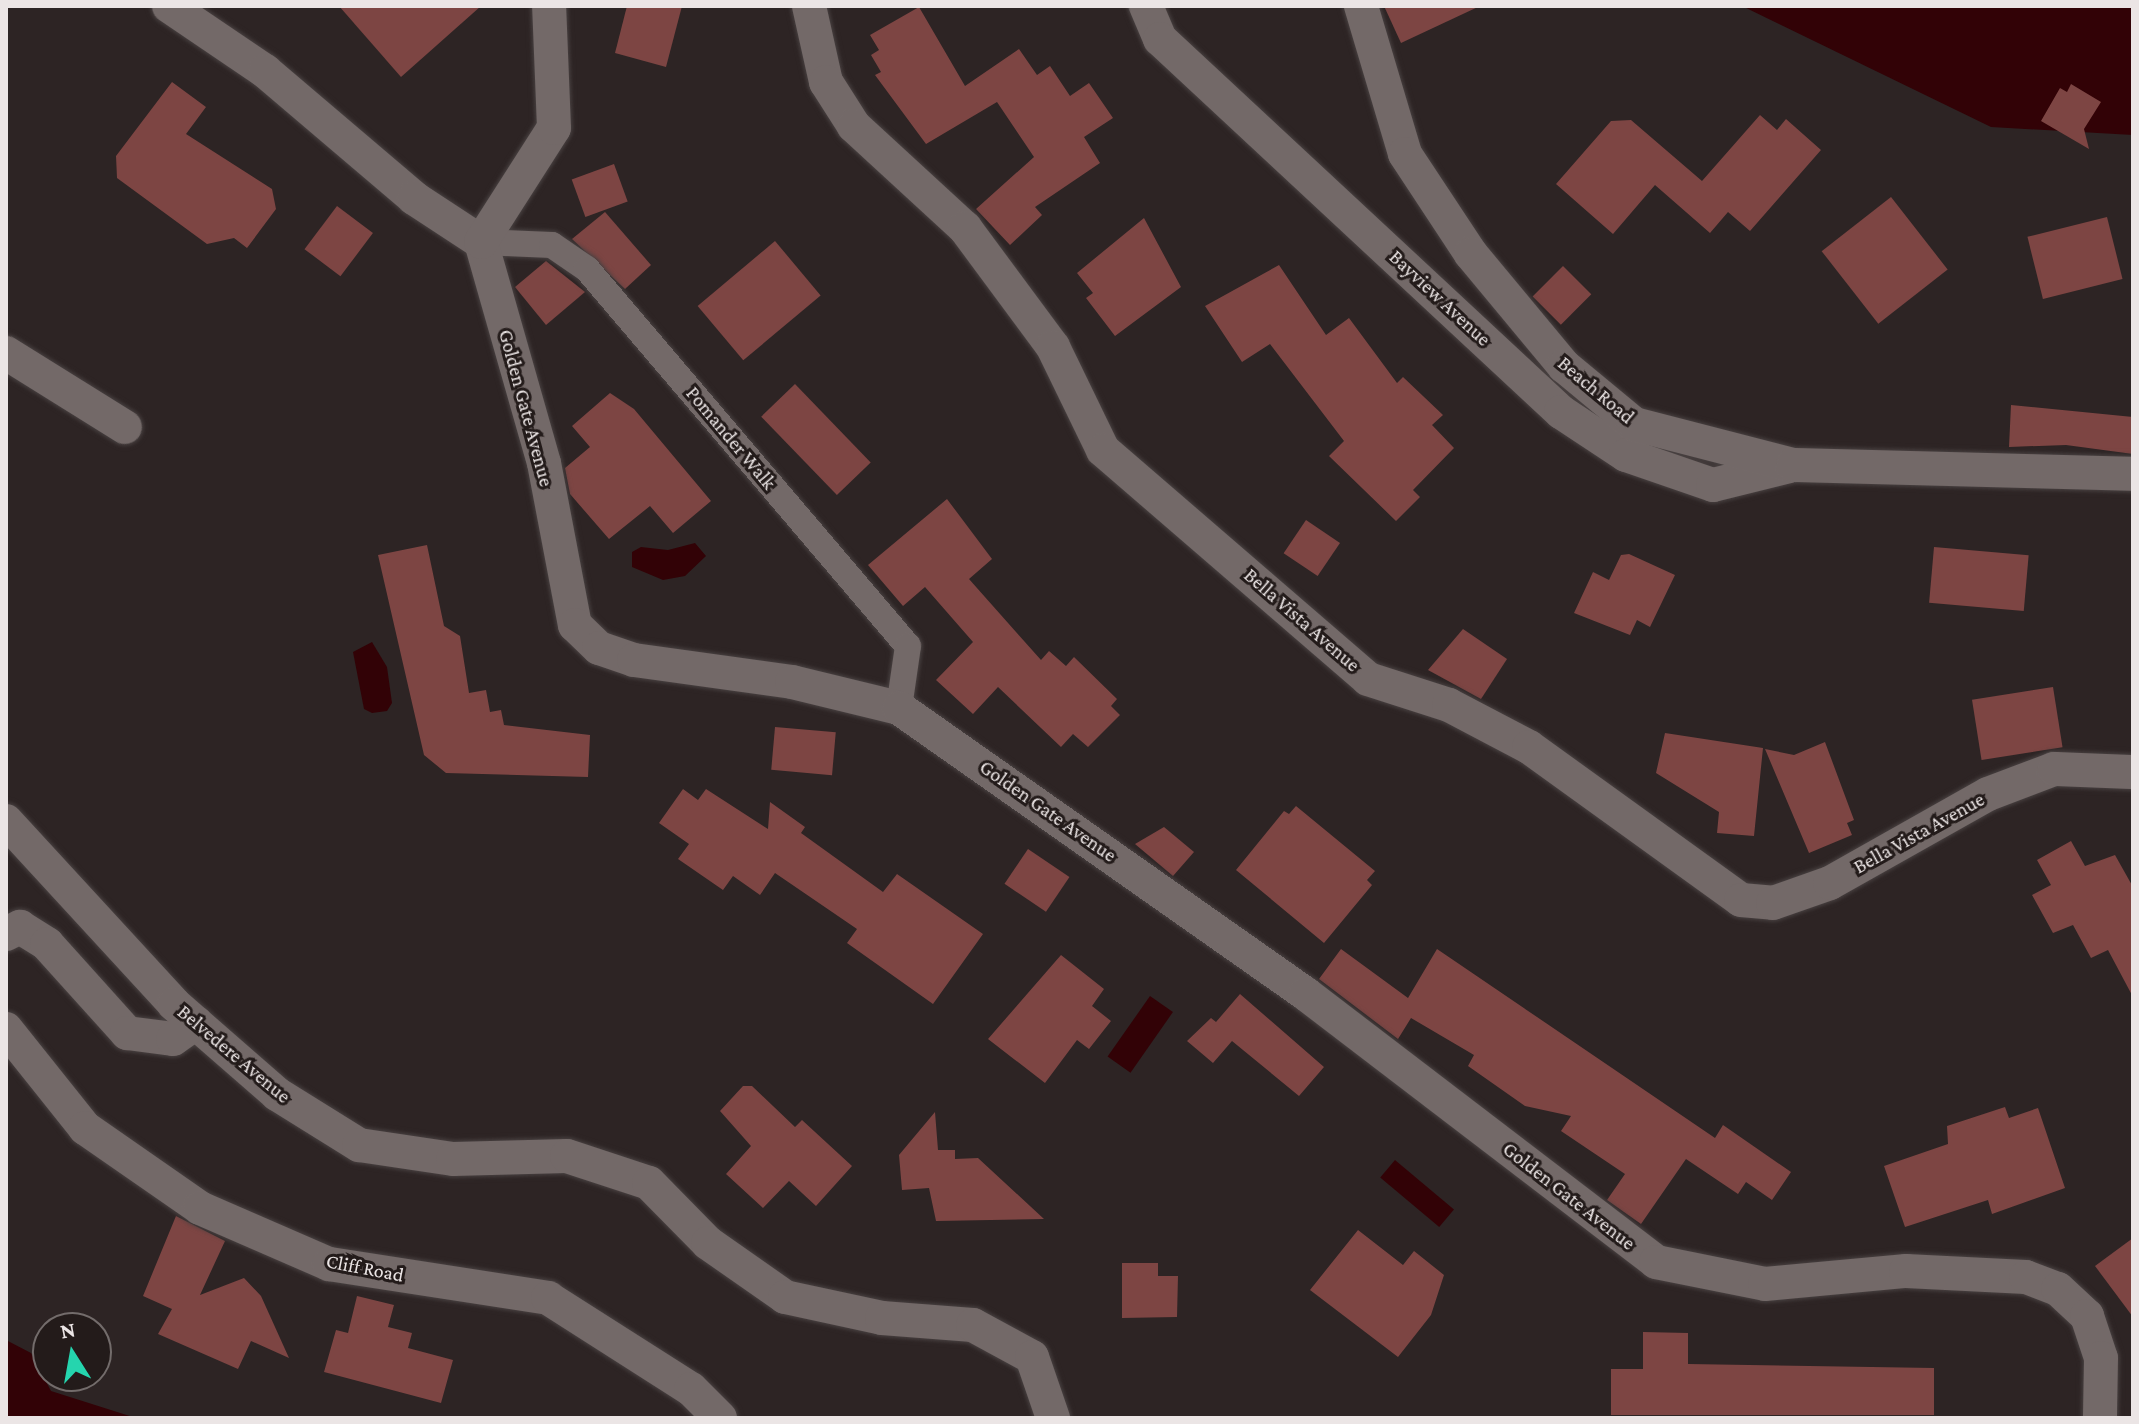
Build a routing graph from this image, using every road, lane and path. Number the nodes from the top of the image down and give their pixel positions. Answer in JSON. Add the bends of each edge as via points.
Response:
{"nodes":[{"id":1,"x":169,"y":6,"type":"edge"},
{"id":2,"x":549,"y":6,"type":"edge"},
{"id":3,"x":809,"y":6,"type":"edge"},
{"id":4,"x":1146,"y":6,"type":"edge"},
{"id":5,"x":1361,"y":6,"type":"edge"},
{"id":6,"x":481,"y":242,"type":"junction"},
{"id":7,"x":6,"y":353,"type":"edge"},
{"id":8,"x":125,"y":427,"type":"dead end"},
{"id":9,"x":1793,"y":465,"type":"junction"},
{"id":10,"x":2133,"y":474,"type":"edge"},
{"id":11,"x":899,"y":708,"type":"junction"},
{"id":12,"x":2133,"y":772,"type":"edge"},
{"id":13,"x":6,"y":821,"type":"edge"},
{"id":14,"x":6,"y":934,"type":"edge"},
{"id":15,"x":196,"y":1023,"type":"junction"},
{"id":16,"x":6,"y":1029,"type":"edge"},
{"id":17,"x":720,"y":1418,"type":"edge"},
{"id":18,"x":1053,"y":1418,"type":"edge"},
{"id":19,"x":2100,"y":1418,"type":"edge"}],
"edges":[{"from":1,"to":6,"type":"street","via":[[265,71],[414,198]]},
{"from":2,"to":6,"type":"street","via":[[554,128]]},
{"from":3,"to":12,"type":"street","name":"Bella Vista Avenue","via":[[826,82],[854,126],[965,228],[1053,347],[1103,450],[1368,679],[1449,705],[1529,747],[1741,900],[1773,903],[1830,883],[1988,794],[2054,769]]},
{"from":4,"to":9,"type":"street","name":"Bayview Avenue","via":[[1160,39],[1561,412],[1626,455],[1713,485]]},
{"from":5,"to":9,"type":"street","name":"Beach Road","via":[[1405,154],[1471,254],[1564,366],[1634,424]]},
{"from":6,"to":11,"type":"street","name":"Pomander Walk","via":[[552,245],[587,269],[908,646]]},
{"from":6,"to":11,"type":"street","name":"Golden Gate Avenue","via":[[544,463],[575,625],[599,648],[634,660],[792,682]]},
{"from":7,"to":8,"type":"street"},
{"from":9,"to":10,"type":"street","name":"Beach Road"},
{"from":11,"to":19,"type":"street","name":"Golden Gate Avenue","via":[[1306,994],[1656,1262],[1765,1284],[1906,1271],[2026,1277],[2058,1289],[2087,1316],[2101,1358]]},
{"from":13,"to":15,"type":"street","name":"Belvedere Avenue"},
{"from":14,"to":15,"type":"street","via":[[20,927],[47,944],[127,1033],[173,1039]]},
{"from":15,"to":18,"type":"street","name":"Belvedere Avenue","via":[[277,1094],[359,1145],[453,1159],[567,1156],[649,1183],[708,1243],[785,1297],[882,1318],[973,1325],[1032,1357]]},
{"from":16,"to":17,"type":"street","name":"Cliff Road","via":[[85,1128],[200,1208],[329,1264],[548,1298],[691,1389]]}]}
